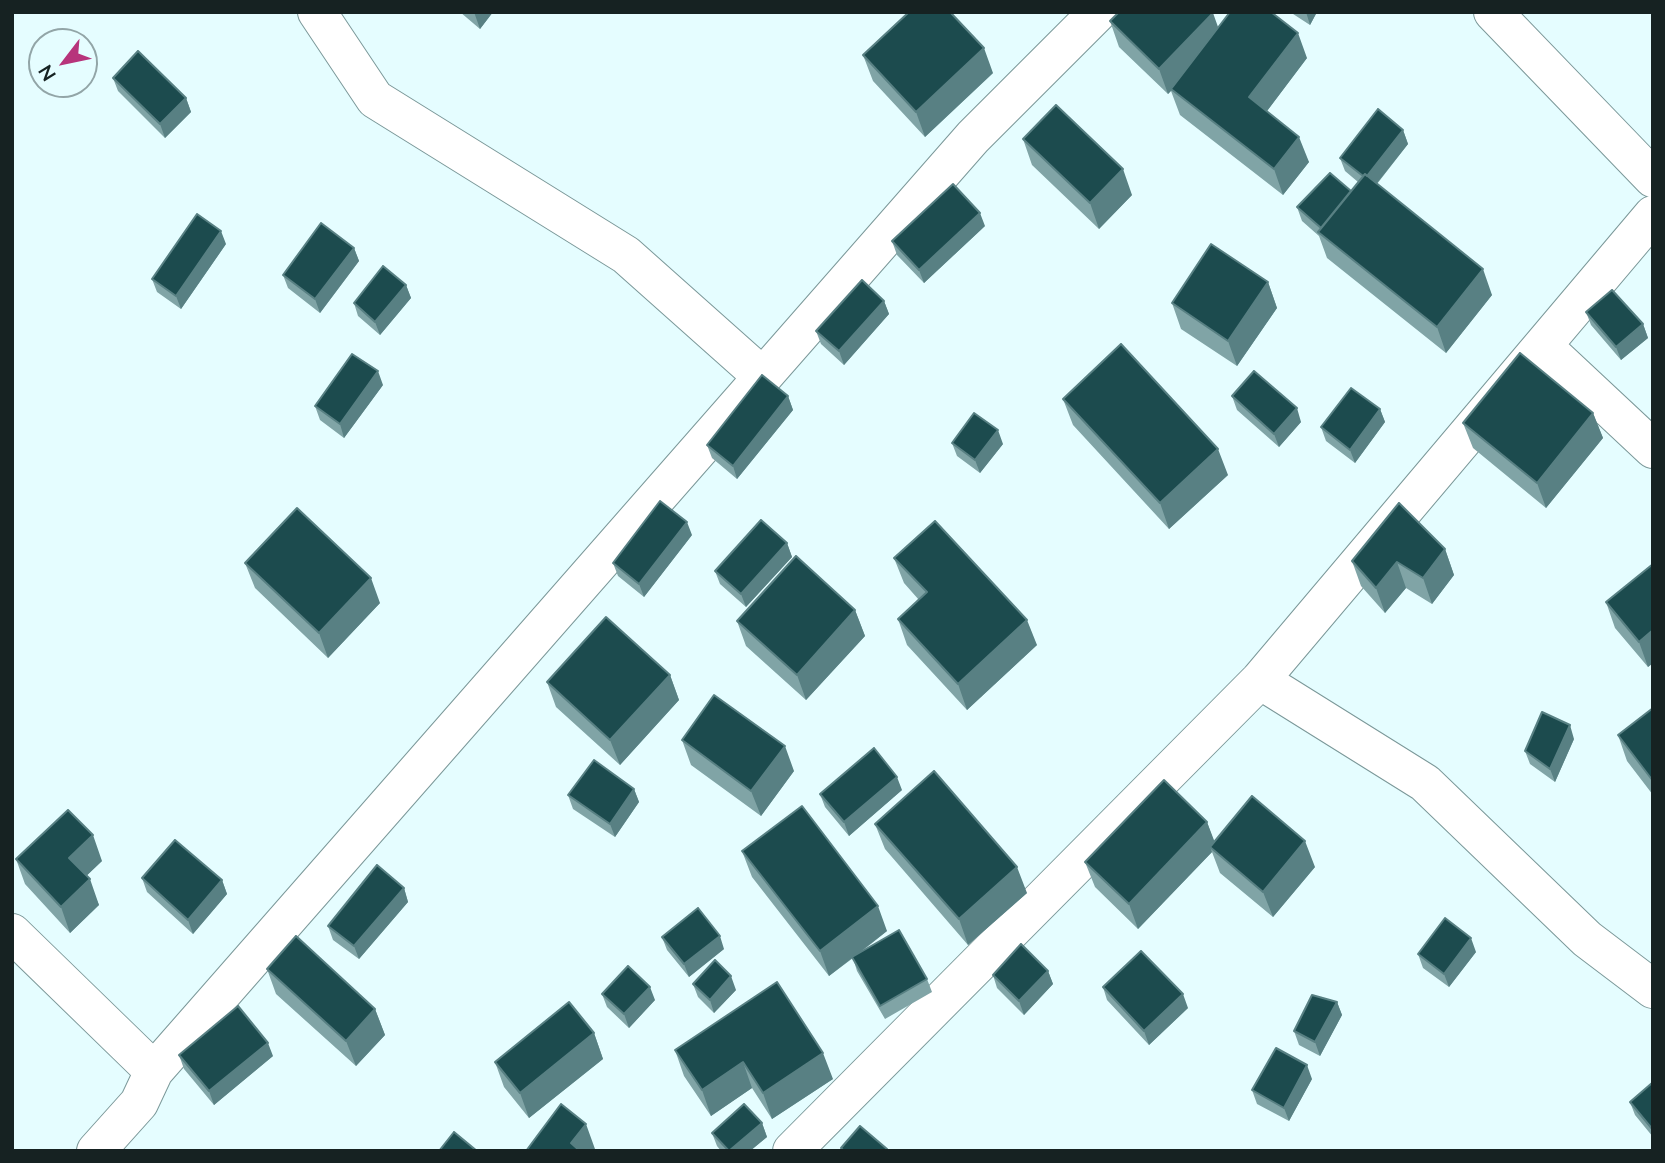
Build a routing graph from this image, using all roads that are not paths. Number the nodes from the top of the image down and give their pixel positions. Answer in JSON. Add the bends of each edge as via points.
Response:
{"nodes":[{"id":1,"x":317,"y":12,"type":"edge"},
{"id":2,"x":1098,"y":12,"type":"edge"},
{"id":3,"x":1493,"y":12,"type":"edge"},
{"id":4,"x":1653,"y":178,"type":"edge"},
{"id":5,"x":1653,"y":215,"type":"edge"},
{"id":6,"x":1542,"y":346,"type":"junction"},
{"id":7,"x":764,"y":377,"type":"junction"},
{"id":8,"x":1653,"y":449,"type":"edge"},
{"id":9,"x":1260,"y":680,"type":"junction"},
{"id":10,"x":12,"y":933,"type":"edge"},
{"id":11,"x":1653,"y":989,"type":"edge"},
{"id":12,"x":154,"y":1071,"type":"junction"},
{"id":13,"x":96,"y":1151,"type":"edge"},
{"id":14,"x":792,"y":1151,"type":"edge"}],
"edges":[{"from":1,"to":7,"type":"street","via":[[375,99],[626,255]]},
{"from":2,"to":7,"type":"street","via":[[974,137]]},
{"from":3,"to":4,"type":"street"},
{"from":5,"to":6,"type":"street"},
{"from":6,"to":8,"type":"street"},
{"from":6,"to":9,"type":"street"},
{"from":7,"to":12,"type":"street"},
{"from":9,"to":11,"type":"street","via":[[1425,783],[1587,939]]},
{"from":9,"to":14,"type":"street"},
{"from":10,"to":12,"type":"street"},
{"from":12,"to":13,"type":"street","via":[[139,1103]]}]}
